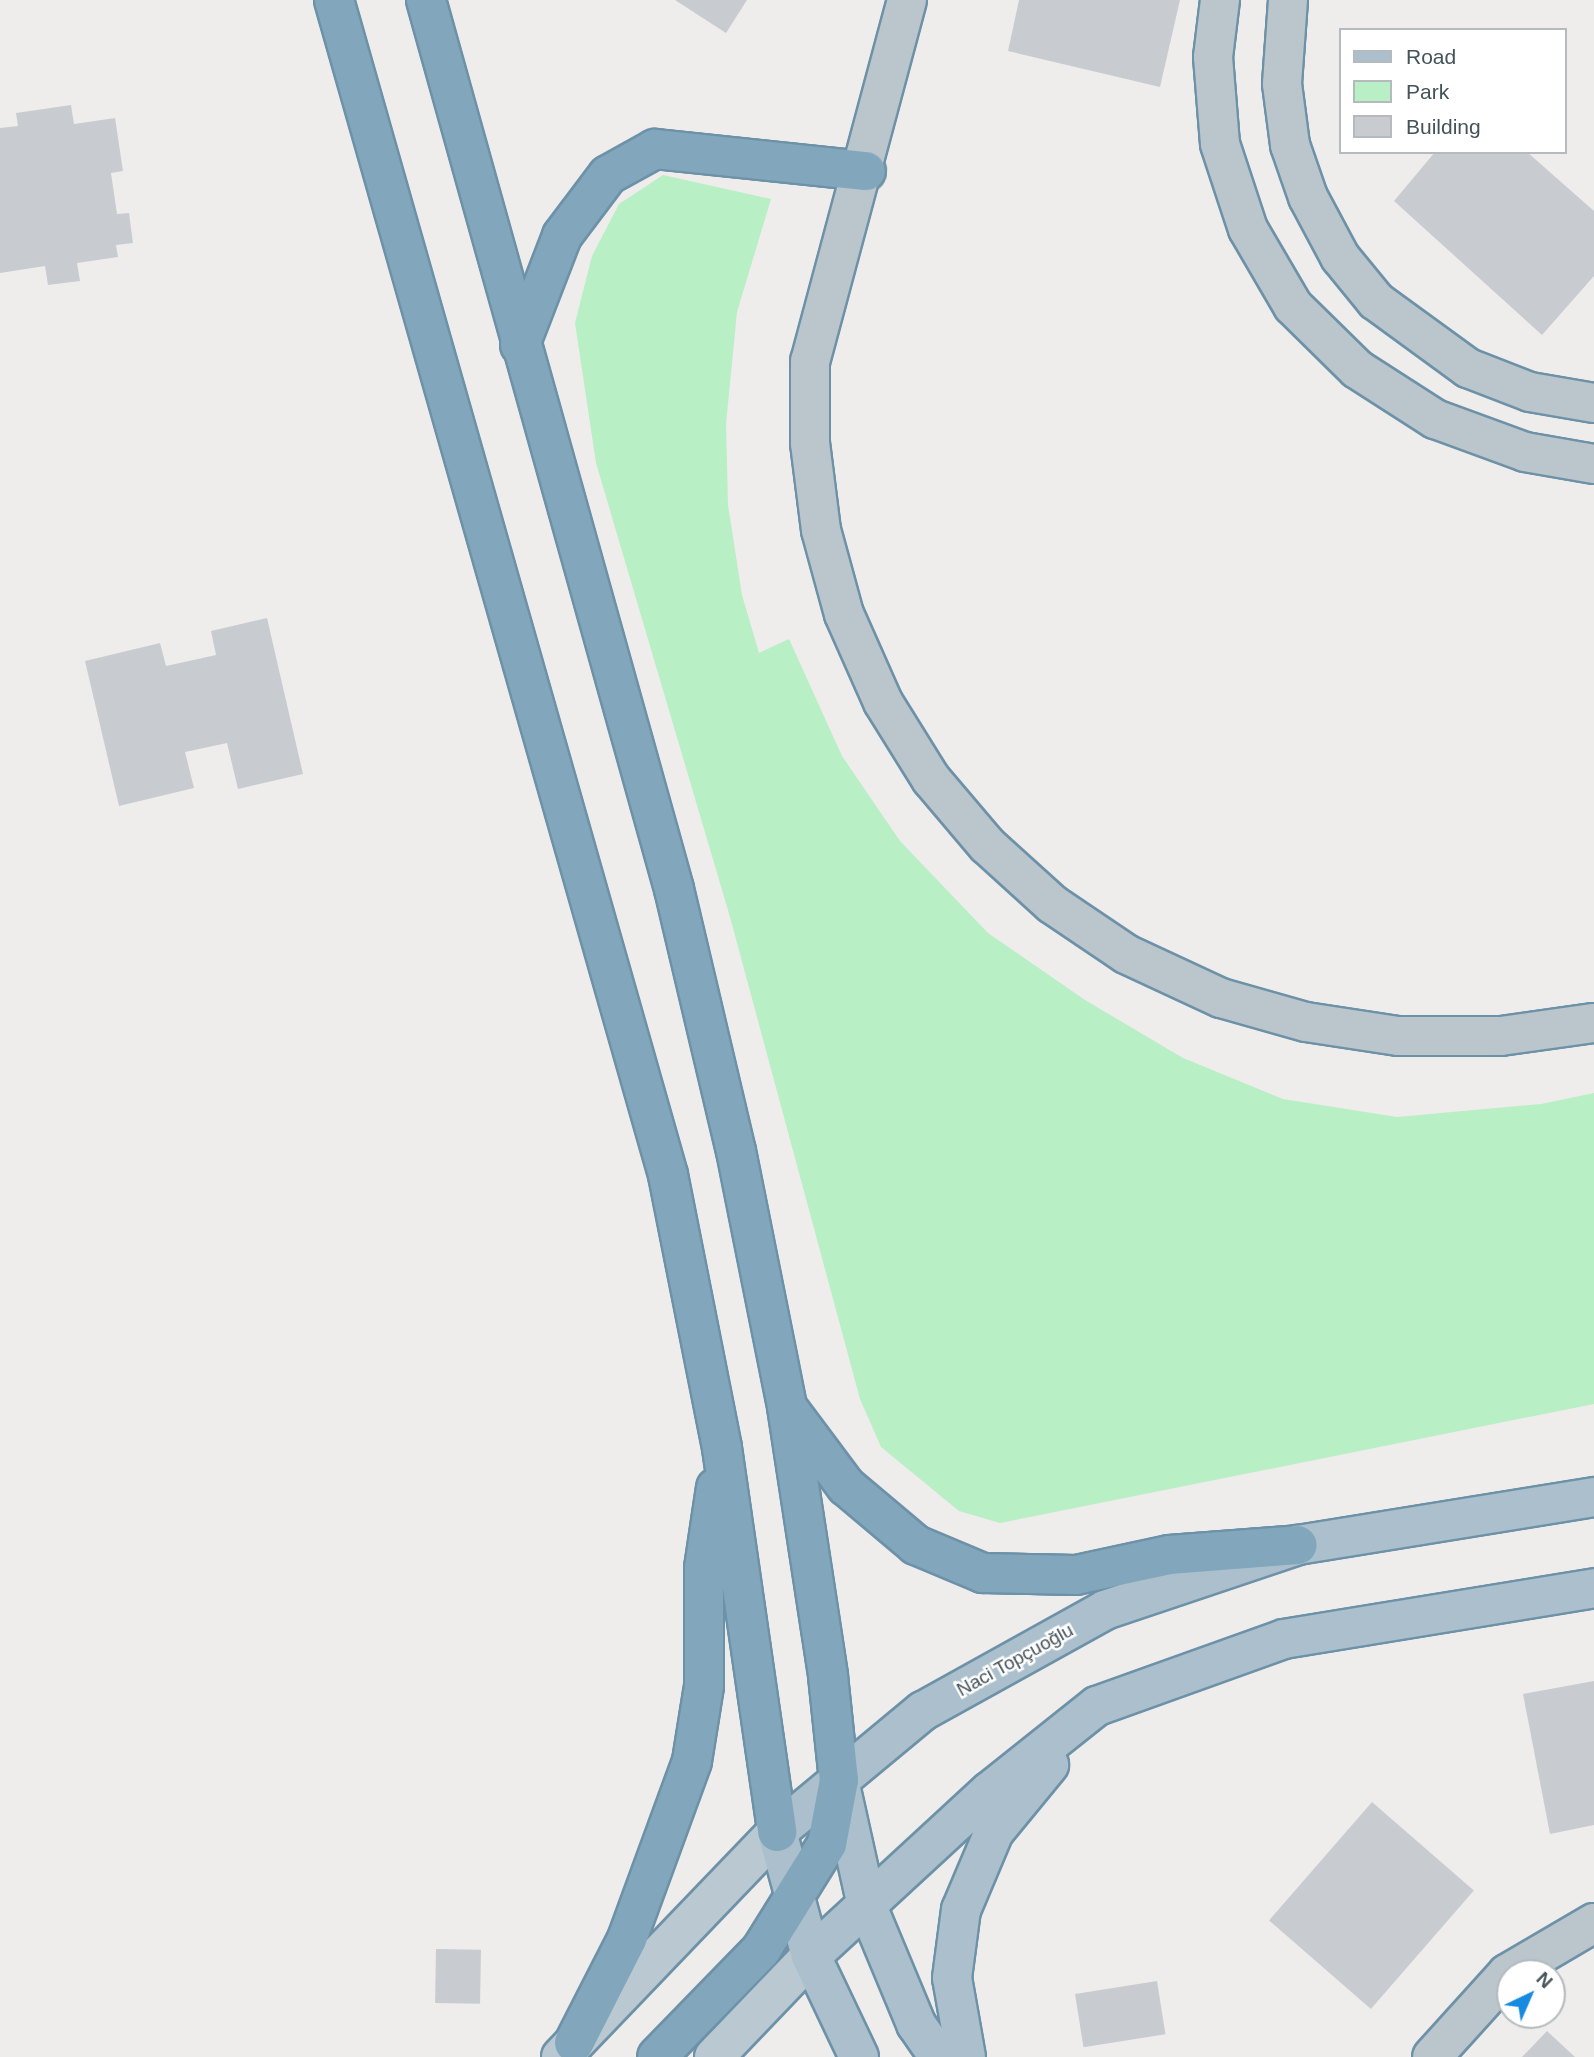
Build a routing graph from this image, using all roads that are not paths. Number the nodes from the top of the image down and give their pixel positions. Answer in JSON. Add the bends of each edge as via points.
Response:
{"nodes":[{"id":1,"x":334,"y":0,"type":"edge"},
{"id":2,"x":426,"y":0,"type":"edge"},
{"id":3,"x":907,"y":0,"type":"edge"},
{"id":4,"x":1220,"y":0,"type":"edge"},
{"id":5,"x":1288,"y":0,"type":"edge"},
{"id":6,"x":866,"y":171,"type":"junction"},
{"id":7,"x":520,"y":345,"type":"junction"},
{"id":8,"x":1594,"y":403,"type":"edge"},
{"id":9,"x":1594,"y":464,"type":"edge"},
{"id":10,"x":1594,"y":1024,"type":"edge"},
{"id":11,"x":787,"y":1407,"type":"junction"},
{"id":12,"x":722,"y":1448,"type":"junction"},
{"id":13,"x":1594,"y":1497,"type":"edge"},
{"id":14,"x":1298,"y":1545,"type":"junction"},
{"id":15,"x":1594,"y":1588,"type":"edge"},
{"id":16,"x":1097,"y":1706,"type":"junction"},
{"id":17,"x":839,"y":1780,"type":"junction"},
{"id":18,"x":777,"y":1832,"type":"junction"},
{"id":19,"x":799,"y":1897,"type":"junction"},
{"id":20,"x":867,"y":1906,"type":"junction"},
{"id":21,"x":1594,"y":1923,"type":"edge"},
{"id":22,"x":811,"y":1956,"type":"junction"},
{"id":23,"x":568,"y":2050,"type":"edge"},
{"id":24,"x":657,"y":2057,"type":"edge"},
{"id":25,"x":714,"y":2057,"type":"edge"},
{"id":26,"x":859,"y":2057,"type":"edge"},
{"id":27,"x":939,"y":2057,"type":"edge"},
{"id":28,"x":966,"y":2057,"type":"edge"},
{"id":29,"x":1432,"y":2057,"type":"edge"}],
"edges":[{"from":1,"to":12,"type":"highway","via":[[668,1175]]},
{"from":2,"to":7,"type":"highway"},
{"from":3,"to":6,"type":"street"},
{"from":4,"to":9,"type":"street","via":[[1213,57],[1220,144],[1248,229],[1293,306],[1357,369],[1435,419],[1525,452]]},
{"from":5,"to":8,"type":"street","via":[[1282,84],[1290,145],[1307,197],[1340,257],[1376,301],[1468,368],[1530,392]]},
{"from":6,"to":7,"type":"highway","via":[[655,149],[608,175],[562,236]]},
{"from":6,"to":10,"type":"street","via":[[810,361],[810,443],[821,530],[844,614],[883,702],[931,779],[987,845],[1052,904],[1126,954],[1221,998],[1306,1022],[1398,1036],[1501,1036]]},
{"from":7,"to":11,"type":"highway","via":[[674,889],[736,1151]]},
{"from":11,"to":14,"type":"highway","via":[[866,1503],[916,1545],[983,1573],[1076,1575],[1169,1555]]},
{"from":11,"to":17,"type":"highway"},
{"from":12,"to":18,"type":"highway"},
{"from":12,"to":23,"type":"highway","via":[[704,1568],[704,1686],[692,1761],[627,1939]]},
{"from":13,"to":14,"type":"main road","name":"Naci Topçuoğlu"},
{"from":14,"to":17,"type":"main road","name":"Naci Topçuoğlu","via":[[1105,1610],[923,1712]]},
{"from":15,"to":16,"type":"main road","via":[[1284,1639]]},
{"from":16,"to":20,"type":"main road","via":[[990,1791]]},
{"from":16,"to":28,"type":"main road","via":[[994,1832],[961,1910],[952,1978]]},
{"from":17,"to":18,"type":"main road","name":"Naci Topçuoğlu"},
{"from":17,"to":19,"type":"highway","via":[[827,1844]]},
{"from":17,"to":20,"type":"main road"},
{"from":18,"to":19,"type":"main road"},
{"from":18,"to":23,"type":"main road","name":"Naci Topçuoğlu"},
{"from":19,"to":22,"type":"main road"},
{"from":19,"to":24,"type":"highway","via":[[761,1950]]},
{"from":20,"to":22,"type":"main road"},
{"from":20,"to":27,"type":"main road","via":[[916,2024]]},
{"from":21,"to":29,"type":"street","via":[[1507,1974]]},
{"from":22,"to":25,"type":"main road"},
{"from":22,"to":26,"type":"main road"}]}
